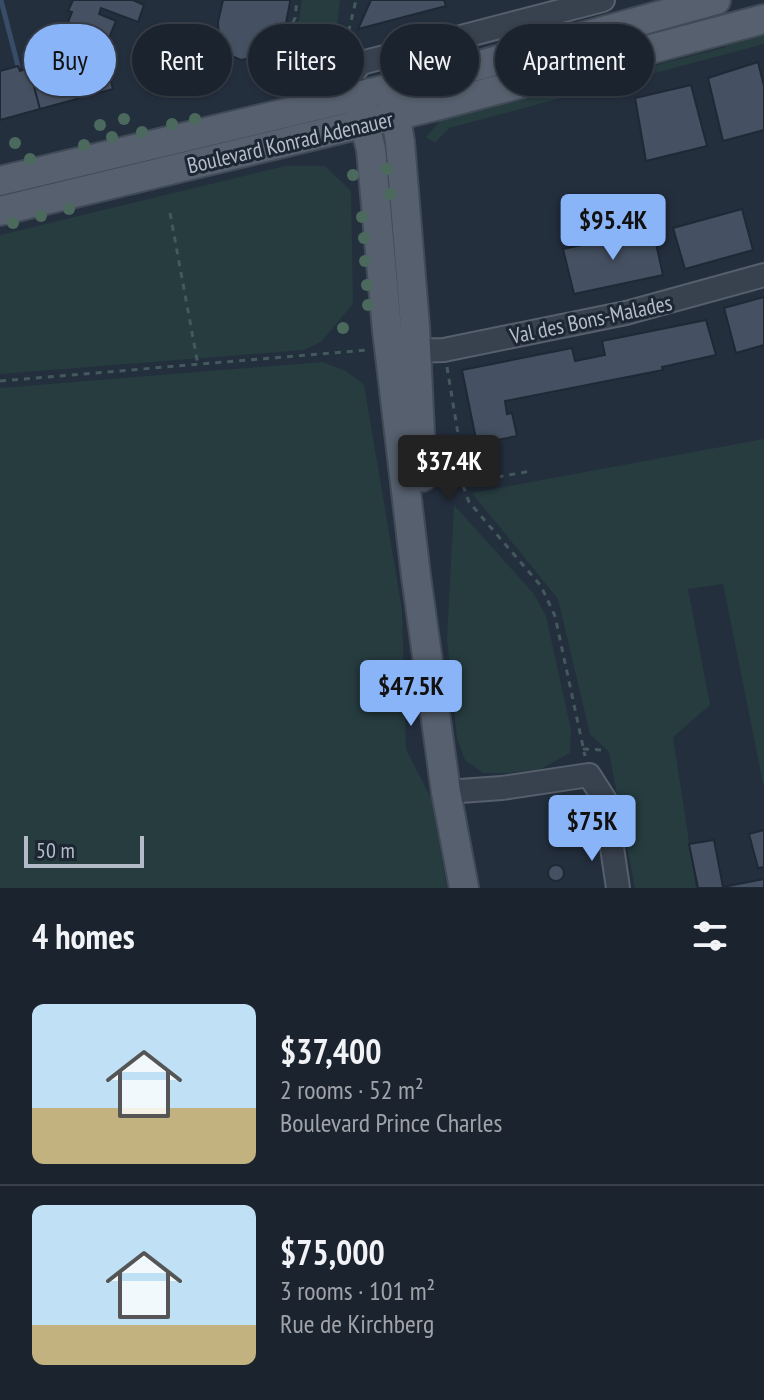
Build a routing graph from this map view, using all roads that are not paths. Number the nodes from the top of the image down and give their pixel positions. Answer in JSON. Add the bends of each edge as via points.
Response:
{"nodes":[{"id":1,"x":603,"y":0,"type":"edge"},
{"id":2,"x":716,"y":0,"type":"edge"},
{"id":3,"x":764,"y":19,"type":"edge"},
{"id":4,"x":364,"y":62,"type":"edge"},
{"id":5,"x":479,"y":63,"type":"edge"},
{"id":6,"x":353,"y":96,"type":"edge"},
{"id":7,"x":357,"y":96,"type":"edge"},
{"id":8,"x":392,"y":96,"type":"edge"},
{"id":9,"x":397,"y":116,"type":"junction"},
{"id":10,"x":364,"y":124,"type":"junction"},
{"id":11,"x":0,"y":181,"type":"edge"},
{"id":12,"x":0,"y":211,"type":"edge"},
{"id":13,"x":764,"y":275,"type":"edge"},
{"id":14,"x":402,"y":352,"type":"junction"},
{"id":15,"x":446,"y":792,"type":"junction"},
{"id":16,"x":464,"y":888,"type":"edge"},
{"id":17,"x":618,"y":888,"type":"edge"}],
"edges":[{"from":1,"to":4,"type":"street"},
{"from":2,"to":5,"type":"main road","name":"Boulevard Konrad Adenauer"},
{"from":3,"to":9,"type":"main road","name":"Boulevard Konrad Adenauer"},
{"from":6,"to":11,"type":"main road","name":"Boulevard Konrad Adenauer"},
{"from":7,"to":10,"type":"main road"},
{"from":8,"to":9,"type":"main road"},
{"from":9,"to":10,"type":"main road","name":"Boulevard Konrad Adenauer"},
{"from":9,"to":14,"type":"main road"},
{"from":10,"to":12,"type":"main road","name":"Boulevard Konrad Adenauer"},
{"from":10,"to":14,"type":"main road"},
{"from":13,"to":14,"type":"street","name":"Val des Bons-Malades","via":[[626,313],[444,350]]},
{"from":14,"to":15,"type":"main road","via":[[427,575],[428,657]]},
{"from":15,"to":16,"type":"main road"},
{"from":15,"to":17,"type":"street","via":[[589,775],[605,800]]}]}
